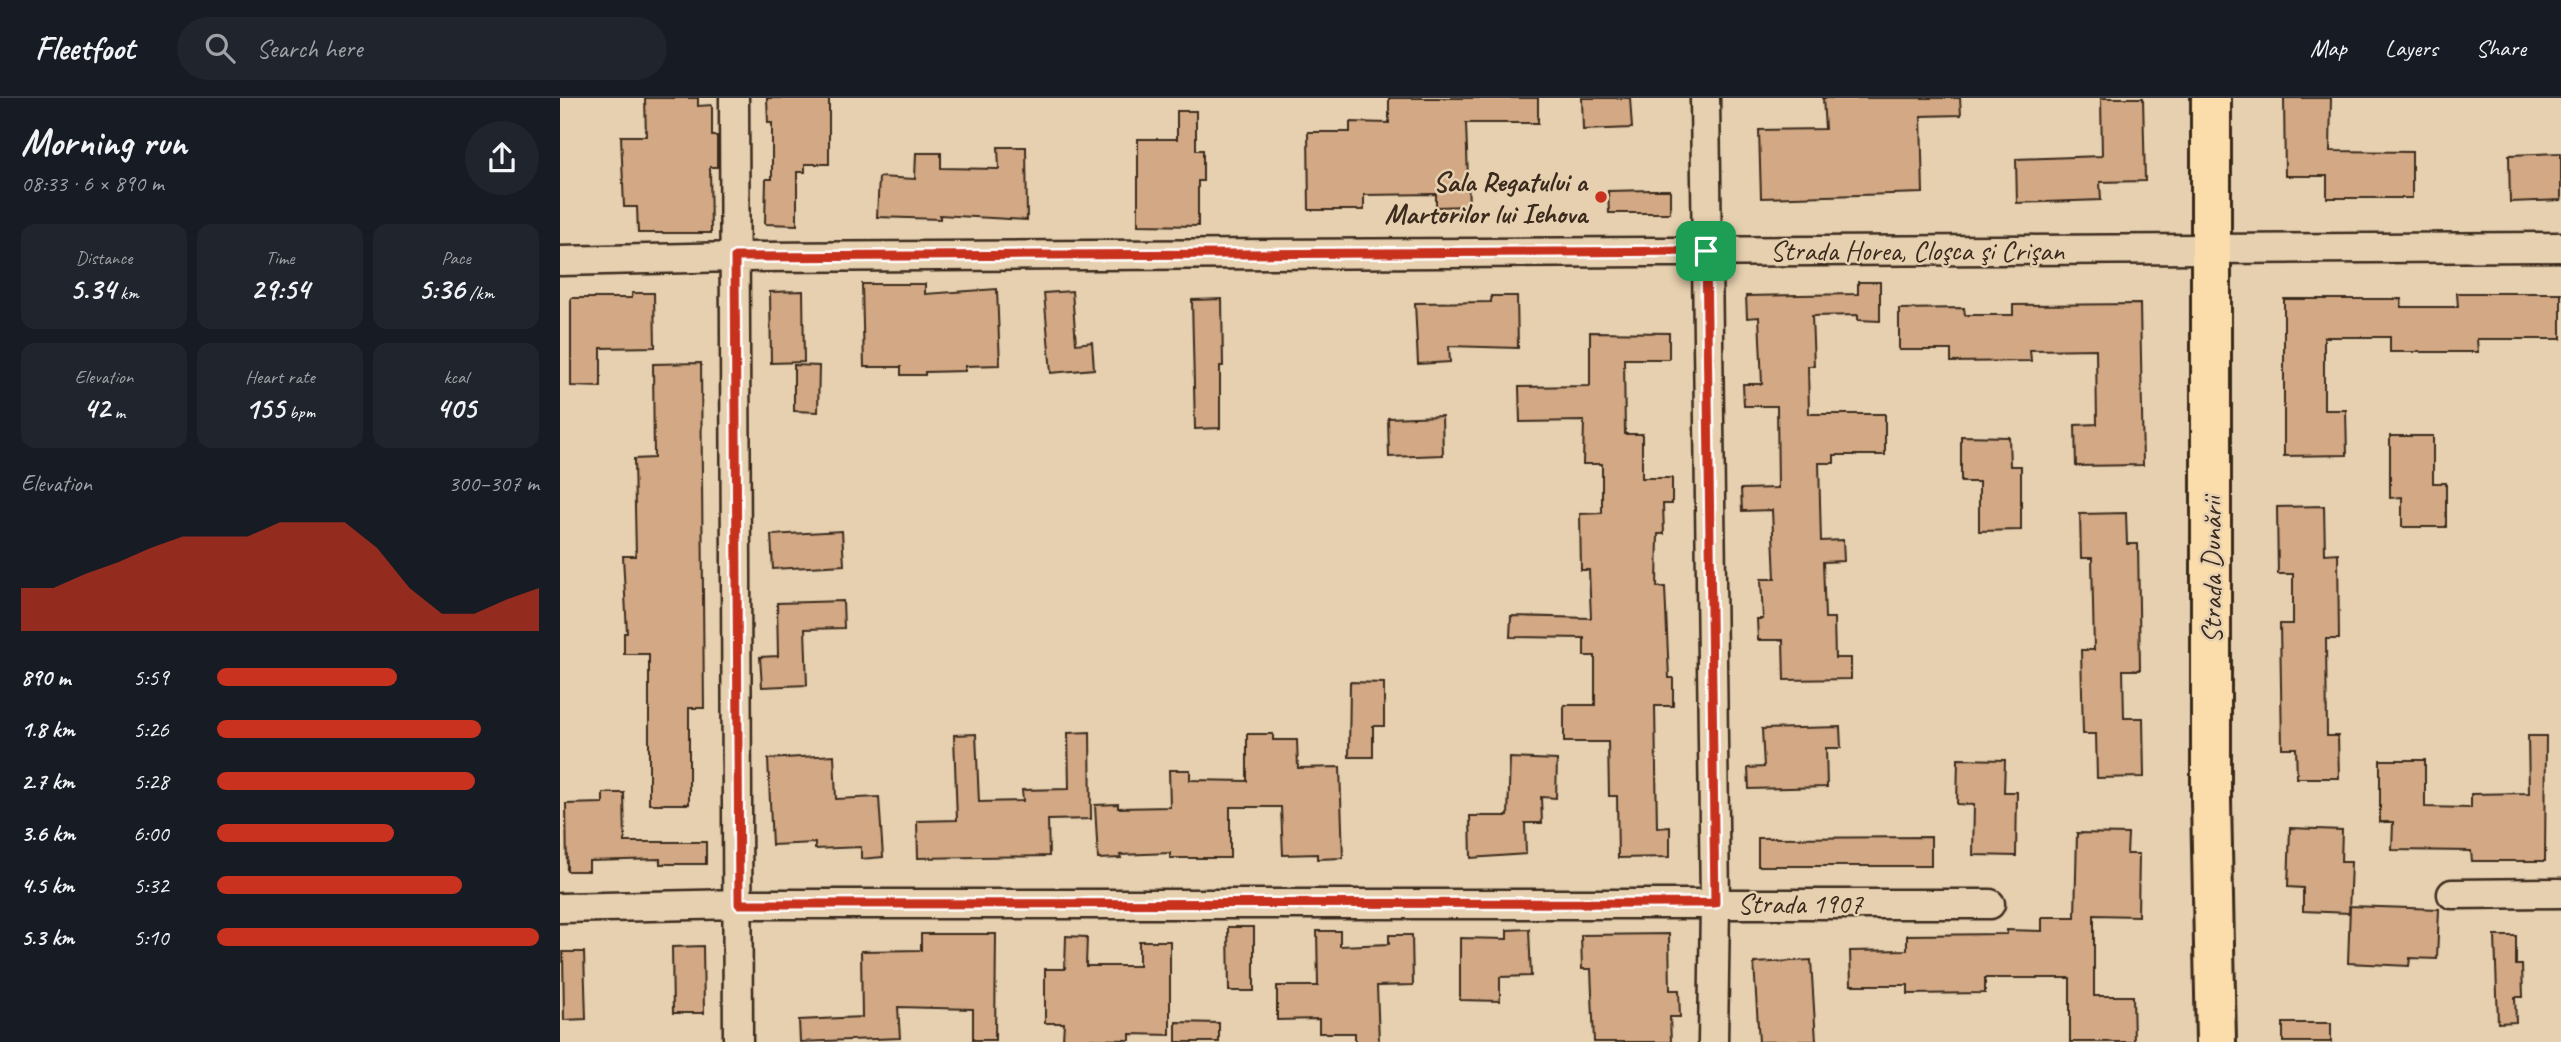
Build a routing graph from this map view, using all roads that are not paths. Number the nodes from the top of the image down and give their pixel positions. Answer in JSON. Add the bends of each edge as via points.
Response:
{"nodes":[{"id":1,"x":734,"y":98,"type":"edge"},
{"id":2,"x":1706,"y":98,"type":"edge"},
{"id":3,"x":2211,"y":98,"type":"edge"},
{"id":4,"x":2561,"y":247,"type":"edge"},
{"id":5,"x":2212,"y":250,"type":"junction"},
{"id":6,"x":1706,"y":251,"type":"junction"},
{"id":7,"x":735,"y":257,"type":"junction"},
{"id":8,"x":560,"y":261,"type":"edge"},
{"id":9,"x":2561,"y":892,"type":"edge"},
{"id":10,"x":2452,"y":894,"type":"dead end"},
{"id":11,"x":1715,"y":903,"type":"junction"},
{"id":12,"x":739,"y":904,"type":"junction"},
{"id":13,"x":1990,"y":904,"type":"dead end"},
{"id":14,"x":560,"y":908,"type":"edge"},
{"id":15,"x":737,"y":1042,"type":"edge"},
{"id":16,"x":1713,"y":1042,"type":"edge"},
{"id":17,"x":2216,"y":1042,"type":"edge"}],
"edges":[{"from":1,"to":7,"type":"street"},
{"from":2,"to":6,"type":"street"},
{"from":3,"to":5,"type":"main road","name":"Strada Dunării"},
{"from":4,"to":5,"type":"street","name":"Strada Horea, Cloşca şi Crişan"},
{"from":5,"to":6,"type":"street","name":"Strada Horea, Cloşca şi Crişan"},
{"from":5,"to":17,"type":"main road","name":"Strada Dunării","via":[[2211,800]]},
{"from":6,"to":7,"type":"street","name":"Strada Horea, Cloşca şi Crişan"},
{"from":6,"to":11,"type":"street"},
{"from":7,"to":8,"type":"street","name":"Strada Horea, Cloşca şi Crişan"},
{"from":7,"to":12,"type":"street"},
{"from":9,"to":10,"type":"street"},
{"from":11,"to":12,"type":"street","name":"Strada 1907"},
{"from":11,"to":13,"type":"street","name":"Strada 1907"},
{"from":11,"to":16,"type":"street"},
{"from":12,"to":14,"type":"street","name":"Strada 1907"},
{"from":12,"to":15,"type":"street"}]}
